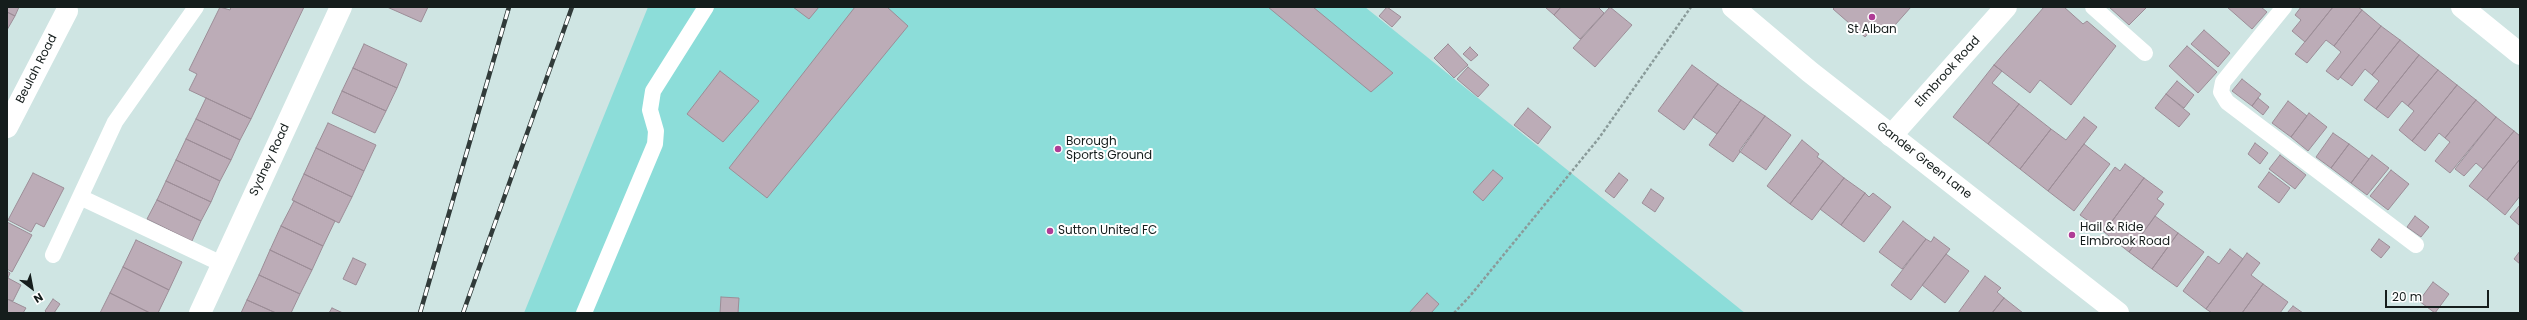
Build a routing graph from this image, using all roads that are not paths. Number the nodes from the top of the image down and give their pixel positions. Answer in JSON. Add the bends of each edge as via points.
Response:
{"nodes":[{"id":1,"x":196,"y":7,"type":"edge"},
{"id":2,"x":341,"y":7,"type":"edge"},
{"id":3,"x":706,"y":7,"type":"edge"},
{"id":4,"x":1733,"y":7,"type":"edge"},
{"id":5,"x":2006,"y":7,"type":"edge"},
{"id":6,"x":2093,"y":7,"type":"edge"},
{"id":7,"x":2284,"y":7,"type":"edge"},
{"id":8,"x":2462,"y":7,"type":"edge"},
{"id":9,"x":67,"y":11,"type":"dead end"},
{"id":10,"x":2145,"y":53,"type":"dead end"},
{"id":11,"x":2520,"y":54,"type":"edge"},
{"id":12,"x":7,"y":127,"type":"edge"},
{"id":13,"x":1891,"y":136,"type":"junction"},
{"id":14,"x":80,"y":197,"type":"junction"},
{"id":15,"x":2416,"y":245,"type":"dead end"},
{"id":16,"x":53,"y":254,"type":"dead end"},
{"id":17,"x":222,"y":264,"type":"junction"},
{"id":18,"x":200,"y":313,"type":"edge"},
{"id":19,"x":584,"y":313,"type":"edge"},
{"id":20,"x":2118,"y":313,"type":"edge"}],
"edges":[{"from":1,"to":14,"type":"lane","via":[[115,122]]},
{"from":2,"to":17,"type":"street","name":"Sydney Road"},
{"from":3,"to":19,"type":"lane","via":[[653,91],[650,110],[656,131],[655,144]]},
{"from":4,"to":13,"type":"street","name":"Gander Green Lane"},
{"from":5,"to":13,"type":"street","name":"Elmbrook Road"},
{"from":6,"to":10,"type":"lane"},
{"from":7,"to":15,"type":"lane","via":[[2223,82],[2221,92],[2227,102]]},
{"from":8,"to":11,"type":"street"},
{"from":9,"to":12,"type":"street","name":"Beulah Road"},
{"from":13,"to":20,"type":"street","name":"Gander Green Lane"},
{"from":14,"to":16,"type":"lane"},
{"from":14,"to":17,"type":"lane"},
{"from":17,"to":18,"type":"street","name":"Sydney Road"}]}
